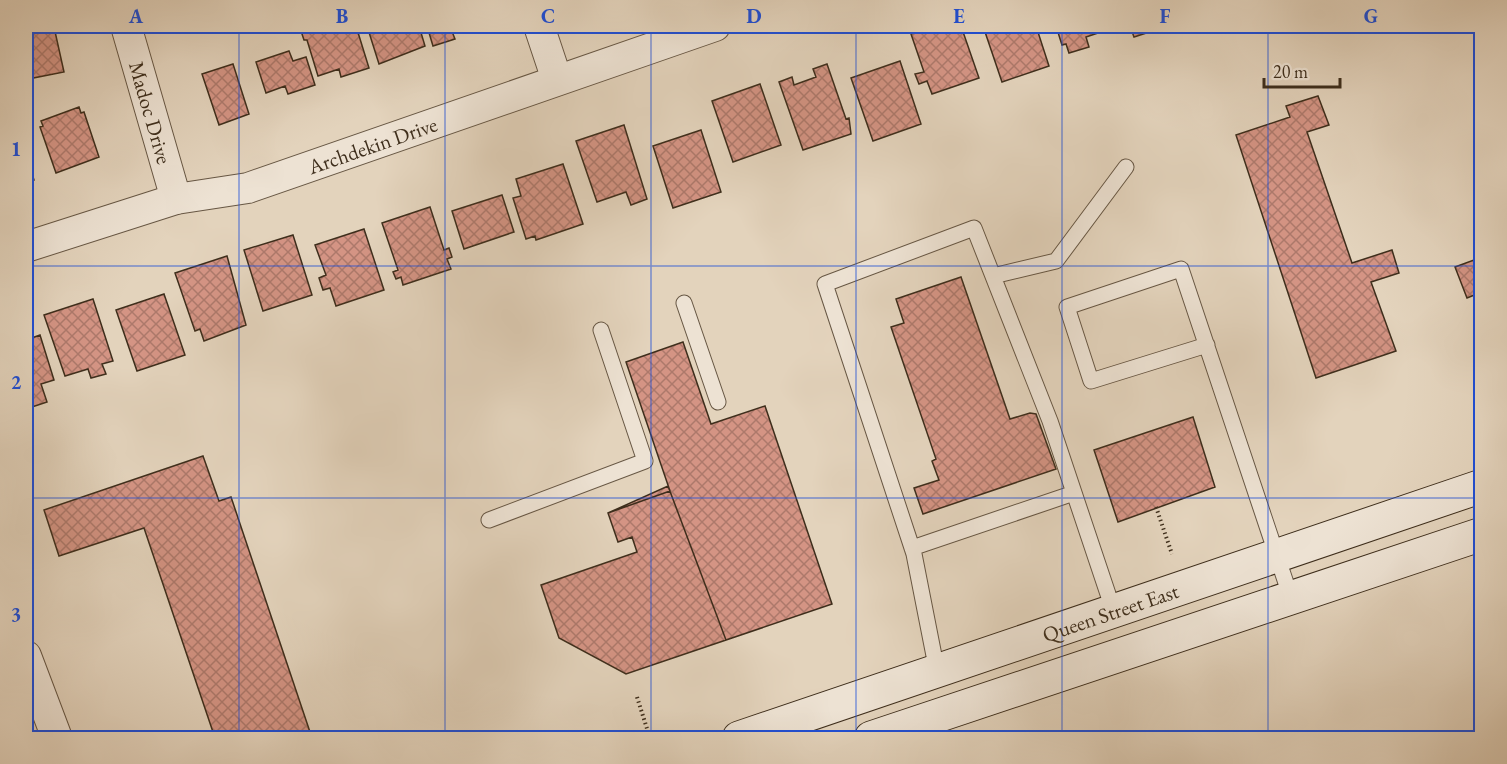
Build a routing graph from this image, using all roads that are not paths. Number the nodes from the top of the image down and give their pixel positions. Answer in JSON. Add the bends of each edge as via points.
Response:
{"nodes":[{"id":1,"x":126,"y":26,"type":"edge"},
{"id":2,"x":539,"y":26,"type":"edge"},
{"id":3,"x":715,"y":26,"type":"edge"},
{"id":4,"x":557,"y":80,"type":"junction"},
{"id":5,"x":1126,"y":167,"type":"dead end"},
{"id":6,"x":176,"y":199,"type":"junction"},
{"id":7,"x":26,"y":248,"type":"edge"},
{"id":8,"x":993,"y":276,"type":"junction"},
{"id":9,"x":684,"y":303,"type":"dead end"},
{"id":10,"x":601,"y":330,"type":"dead end"},
{"id":11,"x":1207,"y":345,"type":"junction"},
{"id":12,"x":718,"y":402,"type":"dead end"},
{"id":13,"x":1482,"y":486,"type":"edge"},
{"id":14,"x":1074,"y":494,"type":"junction"},
{"id":15,"x":489,"y":520,"type":"dead end"},
{"id":16,"x":1482,"y":534,"type":"edge"},
{"id":17,"x":912,"y":548,"type":"junction"},
{"id":18,"x":1277,"y":556,"type":"junction"},
{"id":19,"x":1290,"y":598,"type":"junction"},
{"id":20,"x":1114,"y":612,"type":"junction"},
{"id":21,"x":26,"y":656,"type":"edge"},
{"id":22,"x":937,"y":671,"type":"junction"},
{"id":23,"x":57,"y":738,"type":"edge"},
{"id":24,"x":739,"y":738,"type":"edge"},
{"id":25,"x":871,"y":738,"type":"edge"}],
"edges":[{"from":1,"to":6,"type":"street","name":"Madoc Drive"},
{"from":2,"to":4,"type":"street"},
{"from":3,"to":4,"type":"street","name":"Archdekin Drive"},
{"from":4,"to":6,"type":"street","name":"Archdekin Drive","via":[[248,188]]},
{"from":5,"to":8,"type":"lane","via":[[1056,261]]},
{"from":6,"to":7,"type":"street","name":"Archdekin Drive"},
{"from":8,"to":14,"type":"lane"},
{"from":8,"to":17,"type":"lane","via":[[974,228],[825,284]]},
{"from":9,"to":12,"type":"lane"},
{"from":10,"to":15,"type":"lane","via":[[645,461]]},
{"from":11,"to":11,"type":"lane","via":[[1181,269],[1067,307],[1091,381]]},
{"from":11,"to":18,"type":"lane"},
{"from":13,"to":18,"type":"main road","name":"Queen Street East"},
{"from":14,"to":17,"type":"lane"},
{"from":14,"to":20,"type":"lane"},
{"from":16,"to":19,"type":"main road","name":"Queen Street East"},
{"from":17,"to":22,"type":"lane"},
{"from":18,"to":19,"type":"lane"},
{"from":18,"to":20,"type":"main road","name":"Queen Street East"},
{"from":19,"to":25,"type":"main road","name":"Queen Street East"},
{"from":20,"to":22,"type":"main road","name":"Queen Street East"},
{"from":21,"to":23,"type":"street"},
{"from":22,"to":24,"type":"main road","name":"Queen Street East"}]}
